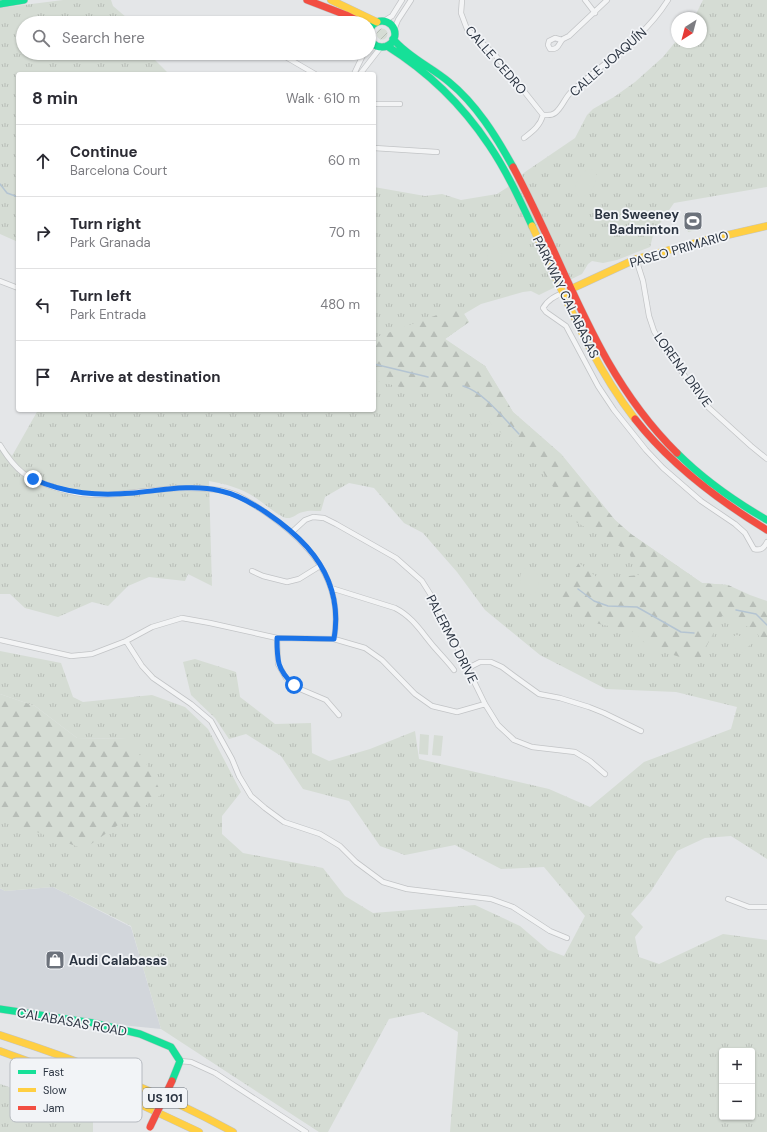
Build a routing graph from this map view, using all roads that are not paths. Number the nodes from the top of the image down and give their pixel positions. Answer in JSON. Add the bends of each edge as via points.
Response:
{"nodes":[{"id":1,"x":24,"y":0,"type":"edge"},
{"id":2,"x":307,"y":0,"type":"edge"},
{"id":3,"x":331,"y":0,"type":"edge"},
{"id":4,"x":402,"y":0,"type":"edge"},
{"id":5,"x":411,"y":0,"type":"edge"},
{"id":6,"x":462,"y":0,"type":"edge"},
{"id":7,"x":585,"y":0,"type":"edge"},
{"id":8,"x":607,"y":0,"type":"edge"},
{"id":9,"x":668,"y":0,"type":"edge"},
{"id":10,"x":0,"y":4,"type":"edge"},
{"id":11,"x":595,"y":13,"type":"junction"},
{"id":12,"x":348,"y":16,"type":"edge"},
{"id":13,"x":367,"y":16,"type":"edge"},
{"id":14,"x":376,"y":20,"type":"edge"},
{"id":15,"x":381,"y":22,"type":"junction"},
{"id":16,"x":376,"y":23,"type":"edge"},
{"id":17,"x":394,"y":30,"type":"junction"},
{"id":18,"x":394,"y":39,"type":"junction"},
{"id":19,"x":562,"y":40,"type":"dead end"},
{"id":20,"x":376,"y":44,"type":"edge"},
{"id":21,"x":384,"y":46,"type":"junction"},
{"id":22,"x":376,"y":55,"type":"edge"},
{"id":23,"x":291,"y":60,"type":"edge"},
{"id":24,"x":361,"y":60,"type":"edge"},
{"id":25,"x":363,"y":60,"type":"edge"},
{"id":26,"x":372,"y":60,"type":"edge"},
{"id":27,"x":369,"y":63,"type":"junction"},
{"id":28,"x":312,"y":72,"type":"edge"},
{"id":29,"x":355,"y":72,"type":"edge"},
{"id":30,"x":362,"y":72,"type":"edge"},
{"id":31,"x":376,"y":104,"type":"edge"},
{"id":32,"x":400,"y":104,"type":"dead end"},
{"id":33,"x":543,"y":115,"type":"junction"},
{"id":34,"x":524,"y":138,"type":"dead end"},
{"id":35,"x":376,"y":148,"type":"edge"},
{"id":36,"x":437,"y":152,"type":"dead end"},
{"id":37,"x":767,"y":226,"type":"edge"},
{"id":38,"x":636,"y":259,"type":"junction"},
{"id":39,"x":0,"y":281,"type":"edge"},
{"id":40,"x":16,"y":287,"type":"edge"},
{"id":41,"x":571,"y":289,"type":"junction"},
{"id":42,"x":564,"y":292,"type":"junction"},
{"id":43,"x":0,"y":445,"type":"edge"},
{"id":44,"x":767,"y":459,"type":"edge"},
{"id":45,"x":767,"y":520,"type":"edge"},
{"id":46,"x":767,"y":530,"type":"edge"},
{"id":47,"x":292,"y":532,"type":"junction"},
{"id":48,"x":767,"y":542,"type":"edge"},
{"id":49,"x":320,"y":566,"type":"junction"},
{"id":50,"x":252,"y":571,"type":"dead end"},
{"id":51,"x":332,"y":588,"type":"junction"},
{"id":52,"x":277,"y":638,"type":"junction"},
{"id":53,"x":334,"y":639,"type":"junction"},
{"id":54,"x":0,"y":640,"type":"edge"},
{"id":55,"x":126,"y":641,"type":"junction"},
{"id":56,"x":468,"y":668,"type":"junction"},
{"id":57,"x":454,"y":670,"type":"dead end"},
{"id":58,"x":485,"y":704,"type":"junction"},
{"id":59,"x":339,"y":715,"type":"dead end"},
{"id":60,"x":641,"y":732,"type":"dead end"},
{"id":61,"x":605,"y":774,"type":"dead end"},
{"id":62,"x":728,"y":899,"type":"dead end"},
{"id":63,"x":767,"y":907,"type":"edge"},
{"id":64,"x":567,"y":938,"type":"dead end"},
{"id":65,"x":0,"y":1009,"type":"edge"},
{"id":66,"x":0,"y":1035,"type":"edge"},
{"id":67,"x":0,"y":1051,"type":"edge"},
{"id":68,"x":22,"y":1058,"type":"edge"},
{"id":69,"x":68,"y":1058,"type":"edge"},
{"id":70,"x":180,"y":1061,"type":"junction"},
{"id":71,"x":142,"y":1088,"type":"edge"},
{"id":72,"x":142,"y":1105,"type":"edge"},
{"id":73,"x":149,"y":1130,"type":"edge"},
{"id":74,"x":198,"y":1132,"type":"edge"},
{"id":75,"x":233,"y":1132,"type":"edge"},
{"id":76,"x":306,"y":1132,"type":"edge"}],
"edges":[{"from":1,"to":10,"type":"main road"},
{"from":2,"to":12,"type":"main road"},
{"from":3,"to":13,"type":"main road"},
{"from":4,"to":15,"type":"street","via":[[392,16]]},
{"from":5,"to":17,"type":"street"},
{"from":6,"to":33,"type":"street","name":"CALLE CEDRO","via":[[461,13],[467,29],[496,56]]},
{"from":7,"to":11,"type":"street"},
{"from":8,"to":11,"type":"street"},
{"from":9,"to":33,"type":"street","name":"CALLE JOAQUÍN","via":[[635,40],[571,92],[556,112],[551,116]]},
{"from":11,"to":19,"type":"street"},
{"from":14,"to":15,"type":"main road"},
{"from":15,"to":16,"type":"main road"},
{"from":15,"to":17,"type":"main road","via":[[390,25]]},
{"from":17,"to":18,"type":"main road"},
{"from":18,"to":21,"type":"main road"},
{"from":18,"to":41,"type":"main road","name":"PARKWAY CALABASAS","via":[[403,50],[454,86],[493,133],[516,171]]},
{"from":20,"to":21,"type":"main road"},
{"from":21,"to":22,"type":"street"},
{"from":21,"to":42,"type":"main road","name":"PARKWAY CALABASAS","via":[[406,59],[445,92],[492,148]]},
{"from":23,"to":28,"type":"street"},
{"from":24,"to":29,"type":"street"},
{"from":25,"to":27,"type":"street"},
{"from":26,"to":27,"type":"street"},
{"from":27,"to":30,"type":"street"},
{"from":31,"to":32,"type":"street"},
{"from":33,"to":34,"type":"street","via":[[537,128]]},
{"from":35,"to":36,"type":"street"},
{"from":37,"to":38,"type":"main road","name":"PASEO PRIMARIO"},
{"from":38,"to":41,"type":"main road","name":"PASEO PRIMARIO"},
{"from":38,"to":44,"type":"street","name":"LORENA DRIVE","via":[[649,316],[664,348],[708,408]]},
{"from":39,"to":40,"type":"street"},
{"from":41,"to":42,"type":"street"},
{"from":41,"to":45,"type":"main road","name":"PARKWAY CALABASAS","via":[[616,376],[648,423],[708,481],[727,496]]},
{"from":42,"to":46,"type":"main road","name":"PARKWAY CALABASAS","via":[[607,379],[621,402],[656,444],[706,490]]},
{"from":42,"to":48,"type":"street","via":[[546,303],[543,308],[566,326],[598,386],[646,450],[701,501],[745,533],[754,549],[761,549]]},
{"from":43,"to":47,"type":"street","via":[[22,472],[43,483],[70,492],[101,494],[193,487],[221,490],[241,497]]},
{"from":47,"to":49,"type":"street","via":[[312,552]]},
{"from":47,"to":56,"type":"street","name":"PALERMO DRIVE","via":[[305,520],[314,517],[324,518],[396,558],[422,581]]},
{"from":49,"to":50,"type":"street","via":[[299,579],[287,582]]},
{"from":49,"to":51,"type":"street"},
{"from":51,"to":53,"type":"street","via":[[337,613]]},
{"from":51,"to":57,"type":"street","via":[[402,612],[415,622]]},
{"from":52,"to":53,"type":"street"},
{"from":52,"to":55,"type":"street","via":[[182,618],[152,627]]},
{"from":52,"to":59,"type":"street","via":[[278,664],[286,678],[300,689],[326,700]]},
{"from":53,"to":58,"type":"street","via":[[365,648],[382,660],[415,694],[432,706],[457,712]]},
{"from":54,"to":55,"type":"street","via":[[72,656],[92,654]]},
{"from":55,"to":64,"type":"street","via":[[153,678],[211,721],[251,796],[284,822],[320,834],[340,846],[383,882],[407,889],[491,899],[513,907],[550,931]]},
{"from":56,"to":58,"type":"street","name":"PALERMO DRIVE"},
{"from":56,"to":60,"type":"street","via":[[480,662],[491,662],[539,694],[594,709]]},
{"from":58,"to":61,"type":"street","name":"PALERMO DRIVE","via":[[498,726],[514,740],[532,746],[575,752]]},
{"from":62,"to":63,"type":"street","via":[[749,907]]},
{"from":65,"to":70,"type":"main road","name":"CALABASAS ROAD","via":[[94,1023],[140,1034],[170,1047]]},
{"from":66,"to":69,"type":"main road","number":"US 101"},
{"from":67,"to":68,"type":"main road","number":"US 101"},
{"from":70,"to":73,"type":"main road","bridge":true},
{"from":70,"to":76,"type":"street","via":[[191,1062],[215,1074]]},
{"from":71,"to":75,"type":"main road","number":"US 101"},
{"from":72,"to":74,"type":"main road","number":"US 101"}]}
